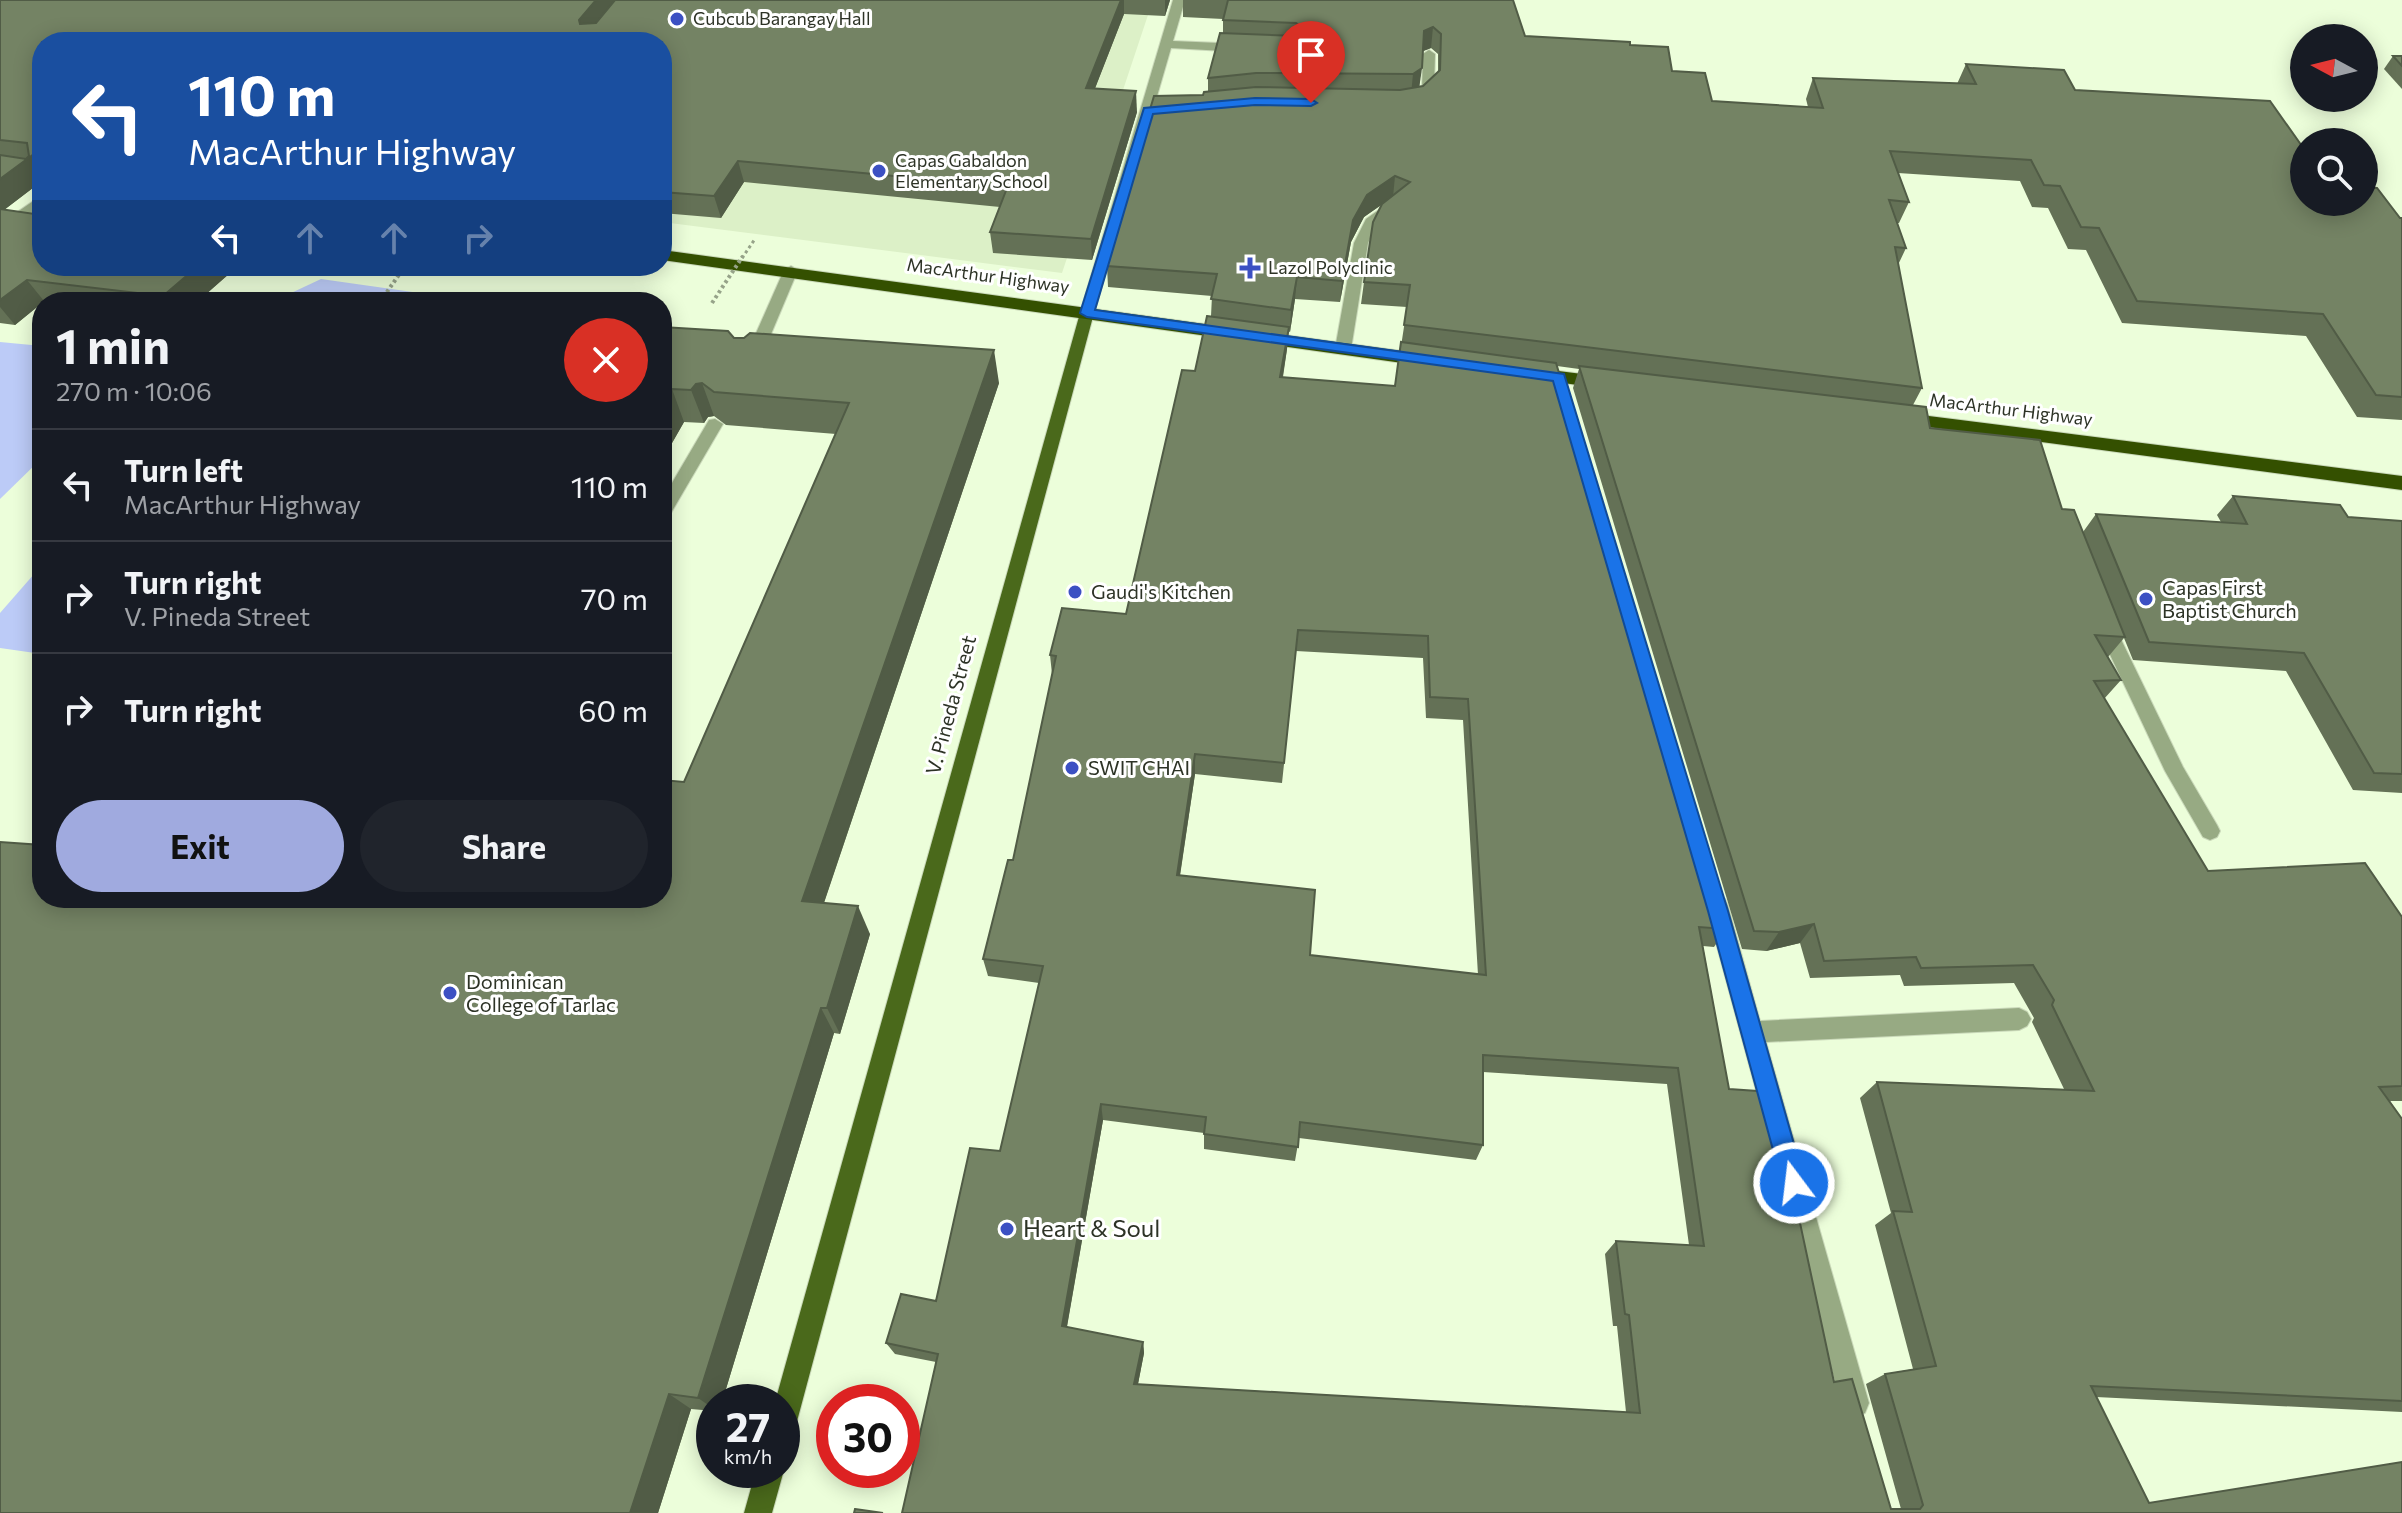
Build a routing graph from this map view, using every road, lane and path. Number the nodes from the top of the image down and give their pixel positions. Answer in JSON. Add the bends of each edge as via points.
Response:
{"nodes":[{"id":1,"x":1179,"y":0,"type":"edge"},
{"id":2,"x":1166,"y":44,"type":"junction"},
{"id":3,"x":1252,"y":48,"type":"edge"},
{"id":4,"x":1429,"y":54,"type":"edge"},
{"id":5,"x":1398,"y":104,"type":"edge"},
{"id":6,"x":1397,"y":203,"type":"edge"},
{"id":7,"x":32,"y":207,"type":"edge"},
{"id":8,"x":0,"y":231,"type":"edge"},
{"id":9,"x":755,"y":239,"type":"dead end"},
{"id":10,"x":672,"y":256,"type":"edge"},
{"id":11,"x":791,"y":270,"type":"junction"},
{"id":12,"x":712,"y":303,"type":"dead end"},
{"id":13,"x":1087,"y":313,"type":"junction"},
{"id":14,"x":1343,"y":349,"type":"junction"},
{"id":15,"x":1451,"y":363,"type":"edge"},
{"id":16,"x":750,"y":365,"type":"edge"},
{"id":17,"x":1513,"y":371,"type":"edge"},
{"id":18,"x":1621,"y":385,"type":"edge"},
{"id":19,"x":1870,"y":415,"type":"edge"},
{"id":20,"x":715,"y":424,"type":"edge"},
{"id":21,"x":2033,"y":434,"type":"junction"},
{"id":22,"x":2042,"y":458,"type":"edge"},
{"id":23,"x":2402,"y":483,"type":"edge"},
{"id":24,"x":672,"y":497,"type":"edge"},
{"id":25,"x":2099,"y":610,"type":"edge"},
{"id":26,"x":2210,"y":831,"type":"dead end"},
{"id":27,"x":1709,"y":881,"type":"edge"},
{"id":28,"x":2019,"y":1019,"type":"dead end"},
{"id":29,"x":1752,"y":1032,"type":"junction"},
{"id":30,"x":793,"y":1384,"type":"edge"},
{"id":31,"x":1860,"y":1423,"type":"edge"},
{"id":32,"x":765,"y":1488,"type":"edge"},
{"id":33,"x":758,"y":1513,"type":"edge"}],
"edges":[{"from":1,"to":2,"type":"street","name":"V. Pineda Street"},
{"from":2,"to":3,"type":"street"},
{"from":2,"to":13,"type":"street","name":"V. Pineda Street","via":[[1154,110]]},
{"from":4,"to":5,"type":"street","via":[[1428,91],[1416,101]]},
{"from":6,"to":14,"type":"street","via":[[1371,222],[1361,243]]},
{"from":7,"to":8,"type":"street"},
{"from":9,"to":12,"type":"path","bridge":true},
{"from":10,"to":11,"type":"highway","name":"MacArthur Highway"},
{"from":11,"to":13,"type":"highway","name":"MacArthur Highway"},
{"from":11,"to":16,"type":"street"},
{"from":13,"to":14,"type":"highway","name":"MacArthur Highway"},
{"from":13,"to":30,"type":"main road","name":"V. Pineda Street"},
{"from":14,"to":15,"type":"highway","name":"MacArthur Highway"},
{"from":17,"to":18,"type":"highway","via":[[1561,385]]},
{"from":19,"to":21,"type":"highway","name":"MacArthur Highway"},
{"from":20,"to":24,"type":"street"},
{"from":21,"to":22,"type":"street"},
{"from":21,"to":23,"type":"highway","name":"MacArthur Highway"},
{"from":25,"to":26,"type":"street","via":[[2175,771]]},
{"from":27,"to":29,"type":"street"},
{"from":28,"to":29,"type":"street"},
{"from":29,"to":31,"type":"street"},
{"from":32,"to":33,"type":"main road"}]}
